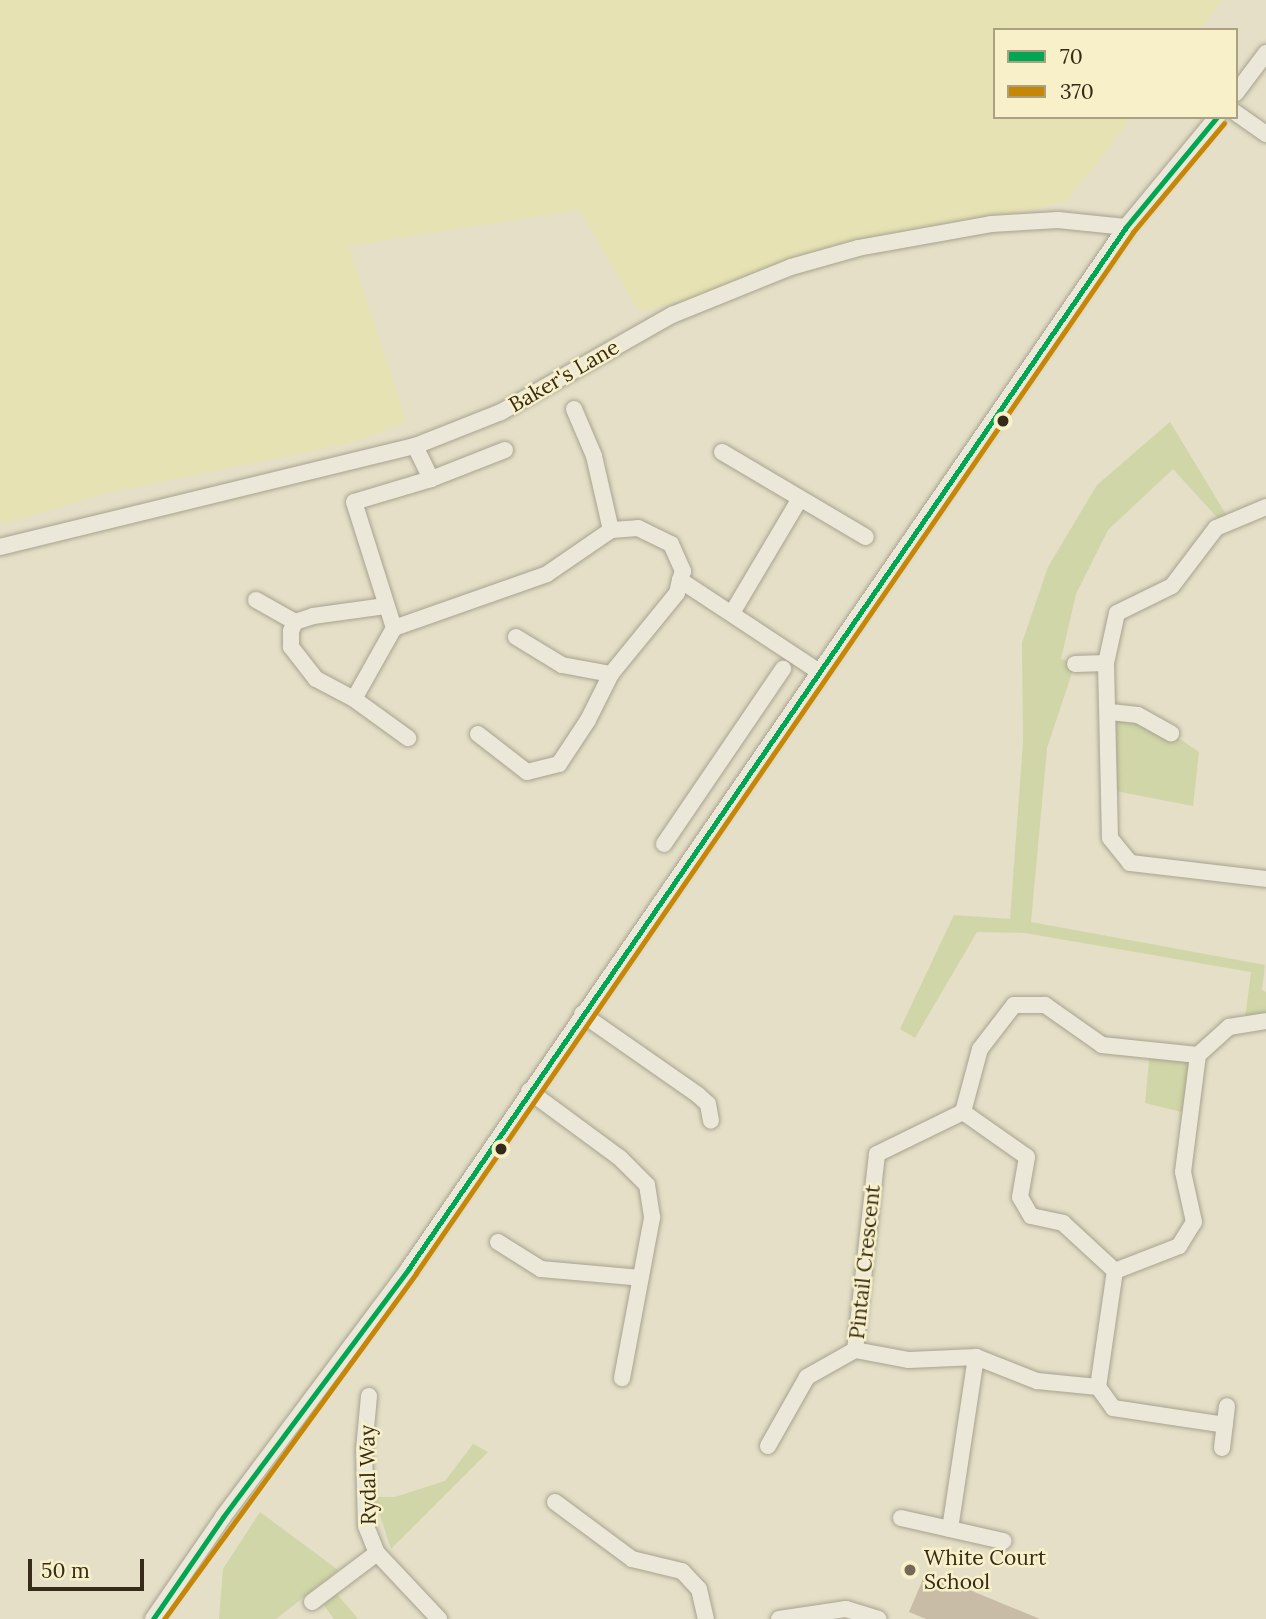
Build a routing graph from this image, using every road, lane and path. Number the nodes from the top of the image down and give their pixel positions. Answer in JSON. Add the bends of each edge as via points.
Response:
{"nodes":[{"id":1,"x":1266,"y":53,"type":"edge"},
{"id":2,"x":1238,"y":90,"type":"edge"},
{"id":3,"x":1238,"y":114,"type":"edge"},
{"id":4,"x":1215,"y":119,"type":"edge"},
{"id":5,"x":1266,"y":134,"type":"edge"},
{"id":6,"x":1126,"y":227,"type":"junction"},
{"id":7,"x":573,"y":409,"type":"dead end"},
{"id":8,"x":415,"y":446,"type":"junction"},
{"id":9,"x":505,"y":450,"type":"dead end"},
{"id":10,"x":722,"y":452,"type":"dead end"},
{"id":11,"x":431,"y":479,"type":"junction"},
{"id":12,"x":799,"y":500,"type":"junction"},
{"id":13,"x":1266,"y":507,"type":"edge"},
{"id":14,"x":611,"y":530,"type":"junction"},
{"id":15,"x":866,"y":537,"type":"dead end"},
{"id":16,"x":0,"y":547,"type":"edge"},
{"id":17,"x":680,"y":580,"type":"junction"},
{"id":18,"x":256,"y":600,"type":"dead end"},
{"id":19,"x":385,"y":606,"type":"junction"},
{"id":20,"x":732,"y":613,"type":"junction"},
{"id":21,"x":295,"y":622,"type":"junction"},
{"id":22,"x":394,"y":628,"type":"junction"},
{"id":23,"x":516,"y":637,"type":"dead end"},
{"id":24,"x":1106,"y":663,"type":"junction"},
{"id":25,"x":1075,"y":664,"type":"dead end"},
{"id":26,"x":783,"y":669,"type":"dead end"},
{"id":27,"x":818,"y":671,"type":"junction"},
{"id":28,"x":611,"y":674,"type":"junction"},
{"id":29,"x":354,"y":698,"type":"junction"},
{"id":30,"x":1110,"y":712,"type":"junction"},
{"id":31,"x":1171,"y":733,"type":"dead end"},
{"id":32,"x":478,"y":734,"type":"dead end"},
{"id":33,"x":408,"y":738,"type":"dead end"},
{"id":34,"x":733,"y":743,"type":"junction"},
{"id":35,"x":757,"y":758,"type":"junction"},
{"id":36,"x":664,"y":844,"type":"dead end"},
{"id":37,"x":1266,"y":879,"type":"edge"},
{"id":38,"x":582,"y":1014,"type":"junction"},
{"id":39,"x":1266,"y":1021,"type":"edge"},
{"id":40,"x":1198,"y":1055,"type":"junction"},
{"id":41,"x":529,"y":1091,"type":"junction"},
{"id":42,"x":963,"y":1112,"type":"junction"},
{"id":43,"x":711,"y":1121,"type":"dead end"},
{"id":44,"x":498,"y":1242,"type":"dead end"},
{"id":45,"x":1115,"y":1271,"type":"junction"},
{"id":46,"x":641,"y":1278,"type":"junction"},
{"id":47,"x":855,"y":1350,"type":"junction"},
{"id":48,"x":976,"y":1357,"type":"junction"},
{"id":49,"x":622,"y":1378,"type":"dead end"},
{"id":50,"x":1098,"y":1387,"type":"junction"},
{"id":51,"x":369,"y":1396,"type":"dead end"},
{"id":52,"x":1227,"y":1406,"type":"dead end"},
{"id":53,"x":1225,"y":1425,"type":"junction"},
{"id":54,"x":768,"y":1446,"type":"dead end"},
{"id":55,"x":1222,"y":1448,"type":"dead end"},
{"id":56,"x":555,"y":1502,"type":"dead end"},
{"id":57,"x":901,"y":1518,"type":"dead end"},
{"id":58,"x":950,"y":1529,"type":"junction"},
{"id":59,"x":1003,"y":1541,"type":"dead end"},
{"id":60,"x":377,"y":1553,"type":"junction"},
{"id":61,"x":312,"y":1602,"type":"dead end"},
{"id":62,"x":155,"y":1618,"type":"edge"},
{"id":63,"x":439,"y":1619,"type":"edge"},
{"id":64,"x":706,"y":1619,"type":"edge"},
{"id":65,"x":779,"y":1619,"type":"edge"},
{"id":66,"x":879,"y":1619,"type":"edge"}],
"edges":[{"from":1,"to":2,"type":"street"},
{"from":3,"to":5,"type":"street"},
{"from":4,"to":6,"type":"street"},
{"from":6,"to":8,"type":"street","name":"Baker's Lane","via":[[1058,220],[977,226],[858,248],[791,267],[672,316],[500,412]]},
{"from":6,"to":27,"type":"street"},
{"from":7,"to":14,"type":"street","via":[[594,456]]},
{"from":8,"to":11,"type":"street"},
{"from":8,"to":16,"type":"street","name":"Baker's Lane"},
{"from":9,"to":11,"type":"street"},
{"from":10,"to":12,"type":"street"},
{"from":11,"to":19,"type":"street","via":[[354,502]]},
{"from":12,"to":15,"type":"street"},
{"from":12,"to":20,"type":"street"},
{"from":13,"to":24,"type":"street","via":[[1216,528],[1172,586],[1117,613]]},
{"from":14,"to":17,"type":"street","via":[[638,527],[656,533],[671,544],[683,570]]},
{"from":14,"to":22,"type":"street","via":[[547,574]]},
{"from":17,"to":20,"type":"street"},
{"from":17,"to":28,"type":"street","via":[[677,593]]},
{"from":18,"to":21,"type":"street"},
{"from":19,"to":21,"type":"street"},
{"from":19,"to":22,"type":"street"},
{"from":20,"to":27,"type":"street"},
{"from":21,"to":29,"type":"street","via":[[291,647],[316,679]]},
{"from":22,"to":29,"type":"street"},
{"from":23,"to":28,"type":"street","via":[[562,664]]},
{"from":24,"to":25,"type":"street"},
{"from":24,"to":30,"type":"street"},
{"from":26,"to":34,"type":"street"},
{"from":27,"to":35,"type":"street"},
{"from":28,"to":32,"type":"street","via":[[559,764],[527,772]]},
{"from":29,"to":33,"type":"street"},
{"from":30,"to":31,"type":"street","via":[[1138,715]]},
{"from":30,"to":37,"type":"street","via":[[1110,838],[1130,863]]},
{"from":34,"to":35,"type":"street"},
{"from":34,"to":36,"type":"street"},
{"from":35,"to":38,"type":"street"},
{"from":38,"to":41,"type":"street"},
{"from":38,"to":43,"type":"street","via":[[698,1095],[708,1104]]},
{"from":39,"to":40,"type":"street","via":[[1229,1027]]},
{"from":40,"to":42,"type":"street","via":[[1102,1045],[1045,1005],[1014,1005],[980,1049]]},
{"from":40,"to":45,"type":"street","via":[[1183,1172],[1194,1222],[1179,1246]]},
{"from":41,"to":46,"type":"street","via":[[620,1158],[647,1185],[652,1218]]},
{"from":41,"to":62,"type":"street","via":[[409,1268],[223,1517]]},
{"from":42,"to":45,"type":"street","via":[[1027,1157],[1020,1197],[1031,1216],[1063,1223]]},
{"from":42,"to":47,"type":"street","name":"Pintail Crescent","via":[[877,1154]]},
{"from":44,"to":46,"type":"street","via":[[541,1269]]},
{"from":45,"to":50,"type":"street"},
{"from":46,"to":49,"type":"street"},
{"from":47,"to":48,"type":"street","name":"Pintail Crescent","via":[[909,1360]]},
{"from":47,"to":54,"type":"street","via":[[807,1377]]},
{"from":48,"to":50,"type":"street","name":"Pintail Crescent","via":[[1037,1381]]},
{"from":48,"to":58,"type":"street"},
{"from":50,"to":53,"type":"street","via":[[1113,1408]]},
{"from":51,"to":60,"type":"street","name":"Rydal Way","via":[[364,1450],[366,1526]]},
{"from":52,"to":53,"type":"street"},
{"from":53,"to":55,"type":"street"},
{"from":56,"to":64,"type":"street","via":[[632,1559],[682,1571],[699,1589]]},
{"from":57,"to":58,"type":"street"},
{"from":58,"to":59,"type":"street"},
{"from":60,"to":61,"type":"street","name":"Rydal Way"},
{"from":60,"to":63,"type":"street","name":"Rydal Way"},
{"from":65,"to":66,"type":"street","via":[[846,1609]]}]}
